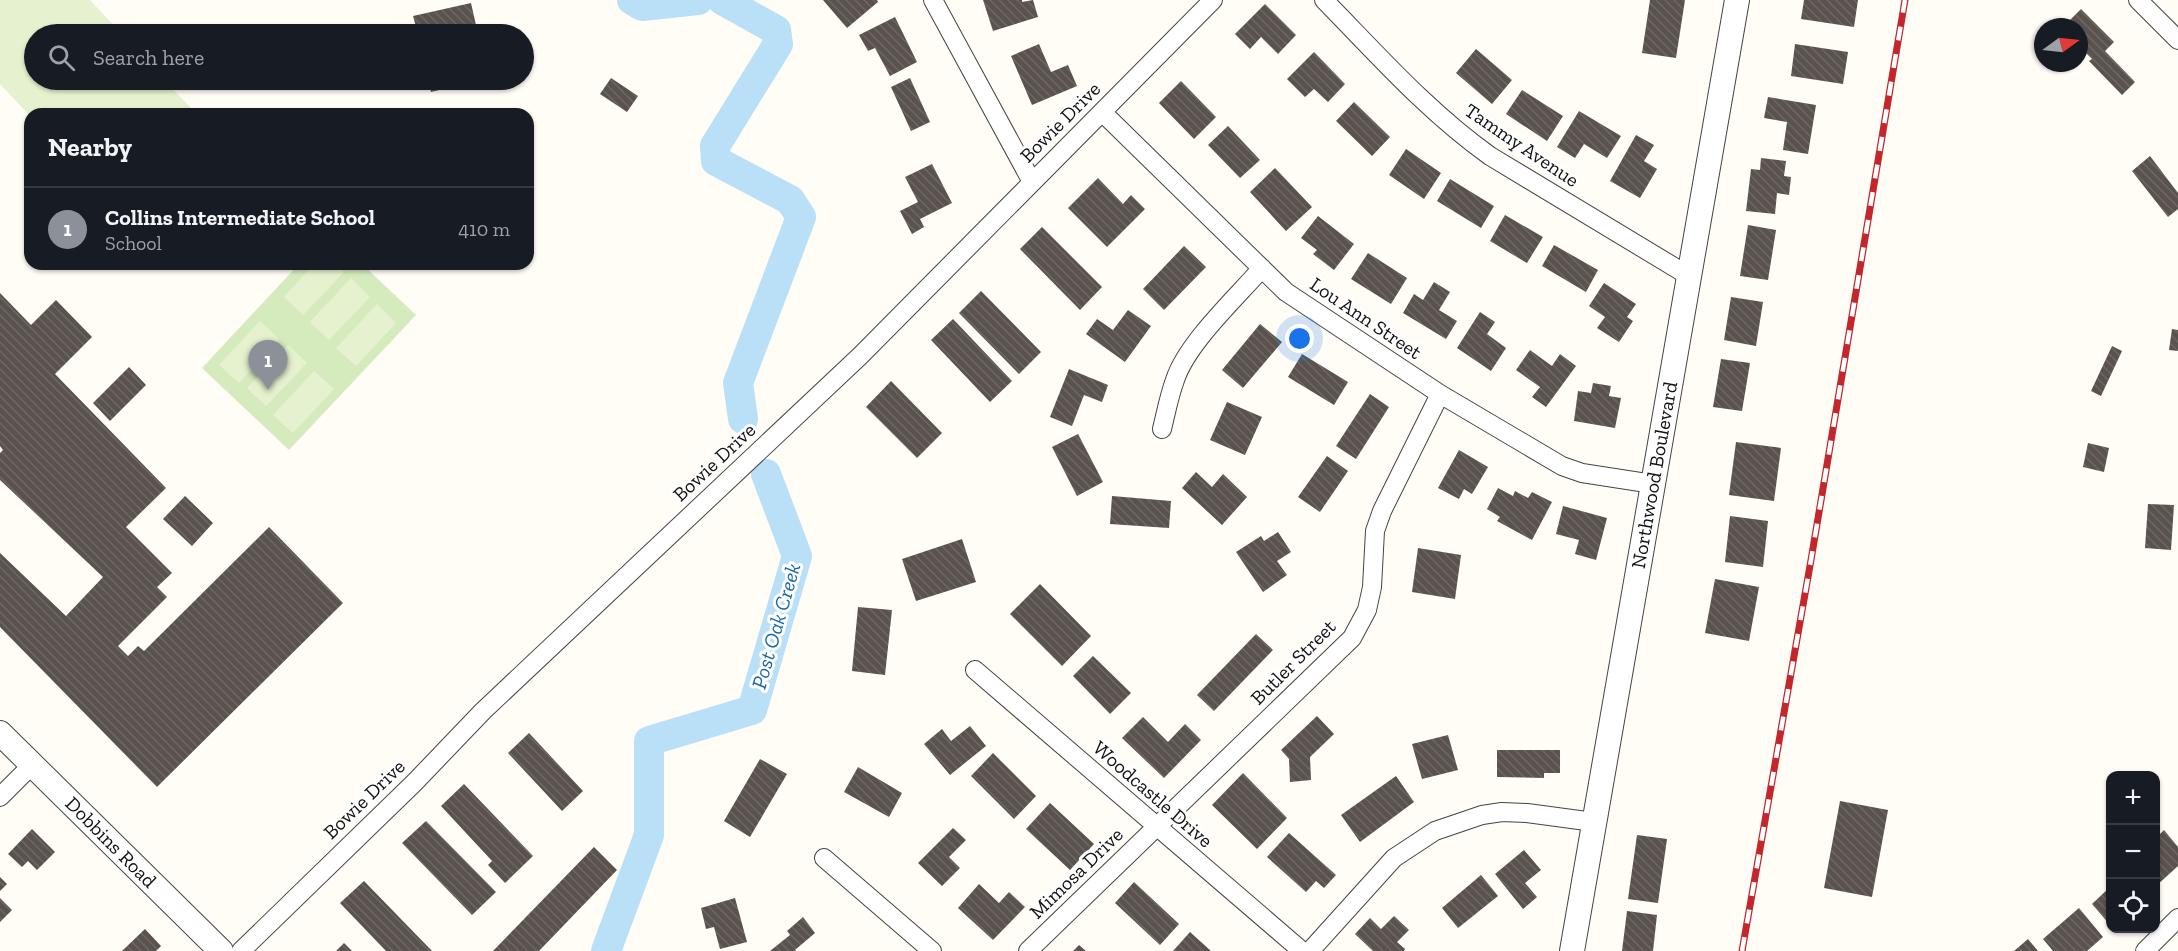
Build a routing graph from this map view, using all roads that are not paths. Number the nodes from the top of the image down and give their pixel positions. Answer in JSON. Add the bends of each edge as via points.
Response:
{"nodes":[{"id":1,"x":933,"y":0,"type":"edge"},
{"id":2,"x":1213,"y":0,"type":"edge"},
{"id":3,"x":1324,"y":0,"type":"edge"},
{"id":4,"x":1737,"y":0,"type":"edge"},
{"id":5,"x":2138,"y":0,"type":"edge"},
{"id":6,"x":2178,"y":40,"type":"edge"},
{"id":7,"x":1102,"y":112,"type":"junction"},
{"id":8,"x":1032,"y":182,"type":"junction"},
{"id":9,"x":1262,"y":268,"type":"junction"},
{"id":10,"x":1689,"y":276,"type":"junction"},
{"id":11,"x":1440,"y":394,"type":"junction"},
{"id":12,"x":1162,"y":429,"type":"dead end"},
{"id":13,"x":1653,"y":484,"type":"junction"},
{"id":14,"x":975,"y":670,"type":"dead end"},
{"id":15,"x":0,"y":733,"type":"edge"},
{"id":16,"x":33,"y":764,"type":"junction"},
{"id":17,"x":0,"y":797,"type":"edge"},
{"id":18,"x":1594,"y":822,"type":"junction"},
{"id":19,"x":1156,"y":827,"type":"junction"},
{"id":20,"x":824,"y":858,"type":"dead end"},
{"id":21,"x":2178,"y":918,"type":"edge"},
{"id":22,"x":221,"y":951,"type":"edge"},
{"id":23,"x":241,"y":951,"type":"edge"},
{"id":24,"x":932,"y":951,"type":"edge"},
{"id":25,"x":1028,"y":951,"type":"edge"},
{"id":26,"x":1302,"y":951,"type":"edge"},
{"id":27,"x":1310,"y":951,"type":"edge"},
{"id":28,"x":1572,"y":951,"type":"edge"},
{"id":29,"x":2145,"y":951,"type":"edge"}],
"edges":[{"from":1,"to":8,"type":"street"},
{"from":2,"to":7,"type":"street","name":"Bowie Drive"},
{"from":3,"to":10,"type":"street","name":"Tammy Avenue","via":[[1464,138]]},
{"from":4,"to":10,"type":"street","name":"Northwood Boulevard"},
{"from":5,"to":6,"type":"street"},
{"from":7,"to":8,"type":"street","name":"Bowie Drive"},
{"from":7,"to":9,"type":"street","name":"Lou Ann Street"},
{"from":8,"to":23,"type":"street","name":"Bowie Drive","via":[[860,356],[492,703]]},
{"from":9,"to":11,"type":"street","name":"Lou Ann Street","via":[[1286,292]]},
{"from":9,"to":12,"type":"street","via":[[1185,358],[1175,379]]},
{"from":10,"to":13,"type":"street","name":"Northwood Boulevard"},
{"from":11,"to":13,"type":"street","name":"Lou Ann Street","via":[[1562,466]]},
{"from":11,"to":19,"type":"street","name":"Butler Street","via":[[1382,511],[1375,531],[1367,610],[1352,639]]},
{"from":13,"to":18,"type":"street","name":"Northwood Boulevard"},
{"from":14,"to":19,"type":"street","name":"Woodcastle Drive"},
{"from":15,"to":16,"type":"street","name":"Dobbins Road"},
{"from":16,"to":17,"type":"street"},
{"from":16,"to":22,"type":"street","name":"Dobbins Road"},
{"from":18,"to":27,"type":"street","via":[[1502,812],[1435,831],[1394,858]]},
{"from":18,"to":28,"type":"street","name":"Northwood Boulevard"},
{"from":19,"to":25,"type":"street","name":"Mimosa Drive"},
{"from":19,"to":26,"type":"street","name":"Woodcastle Drive"},
{"from":20,"to":24,"type":"street"},
{"from":21,"to":29,"type":"street"}]}
